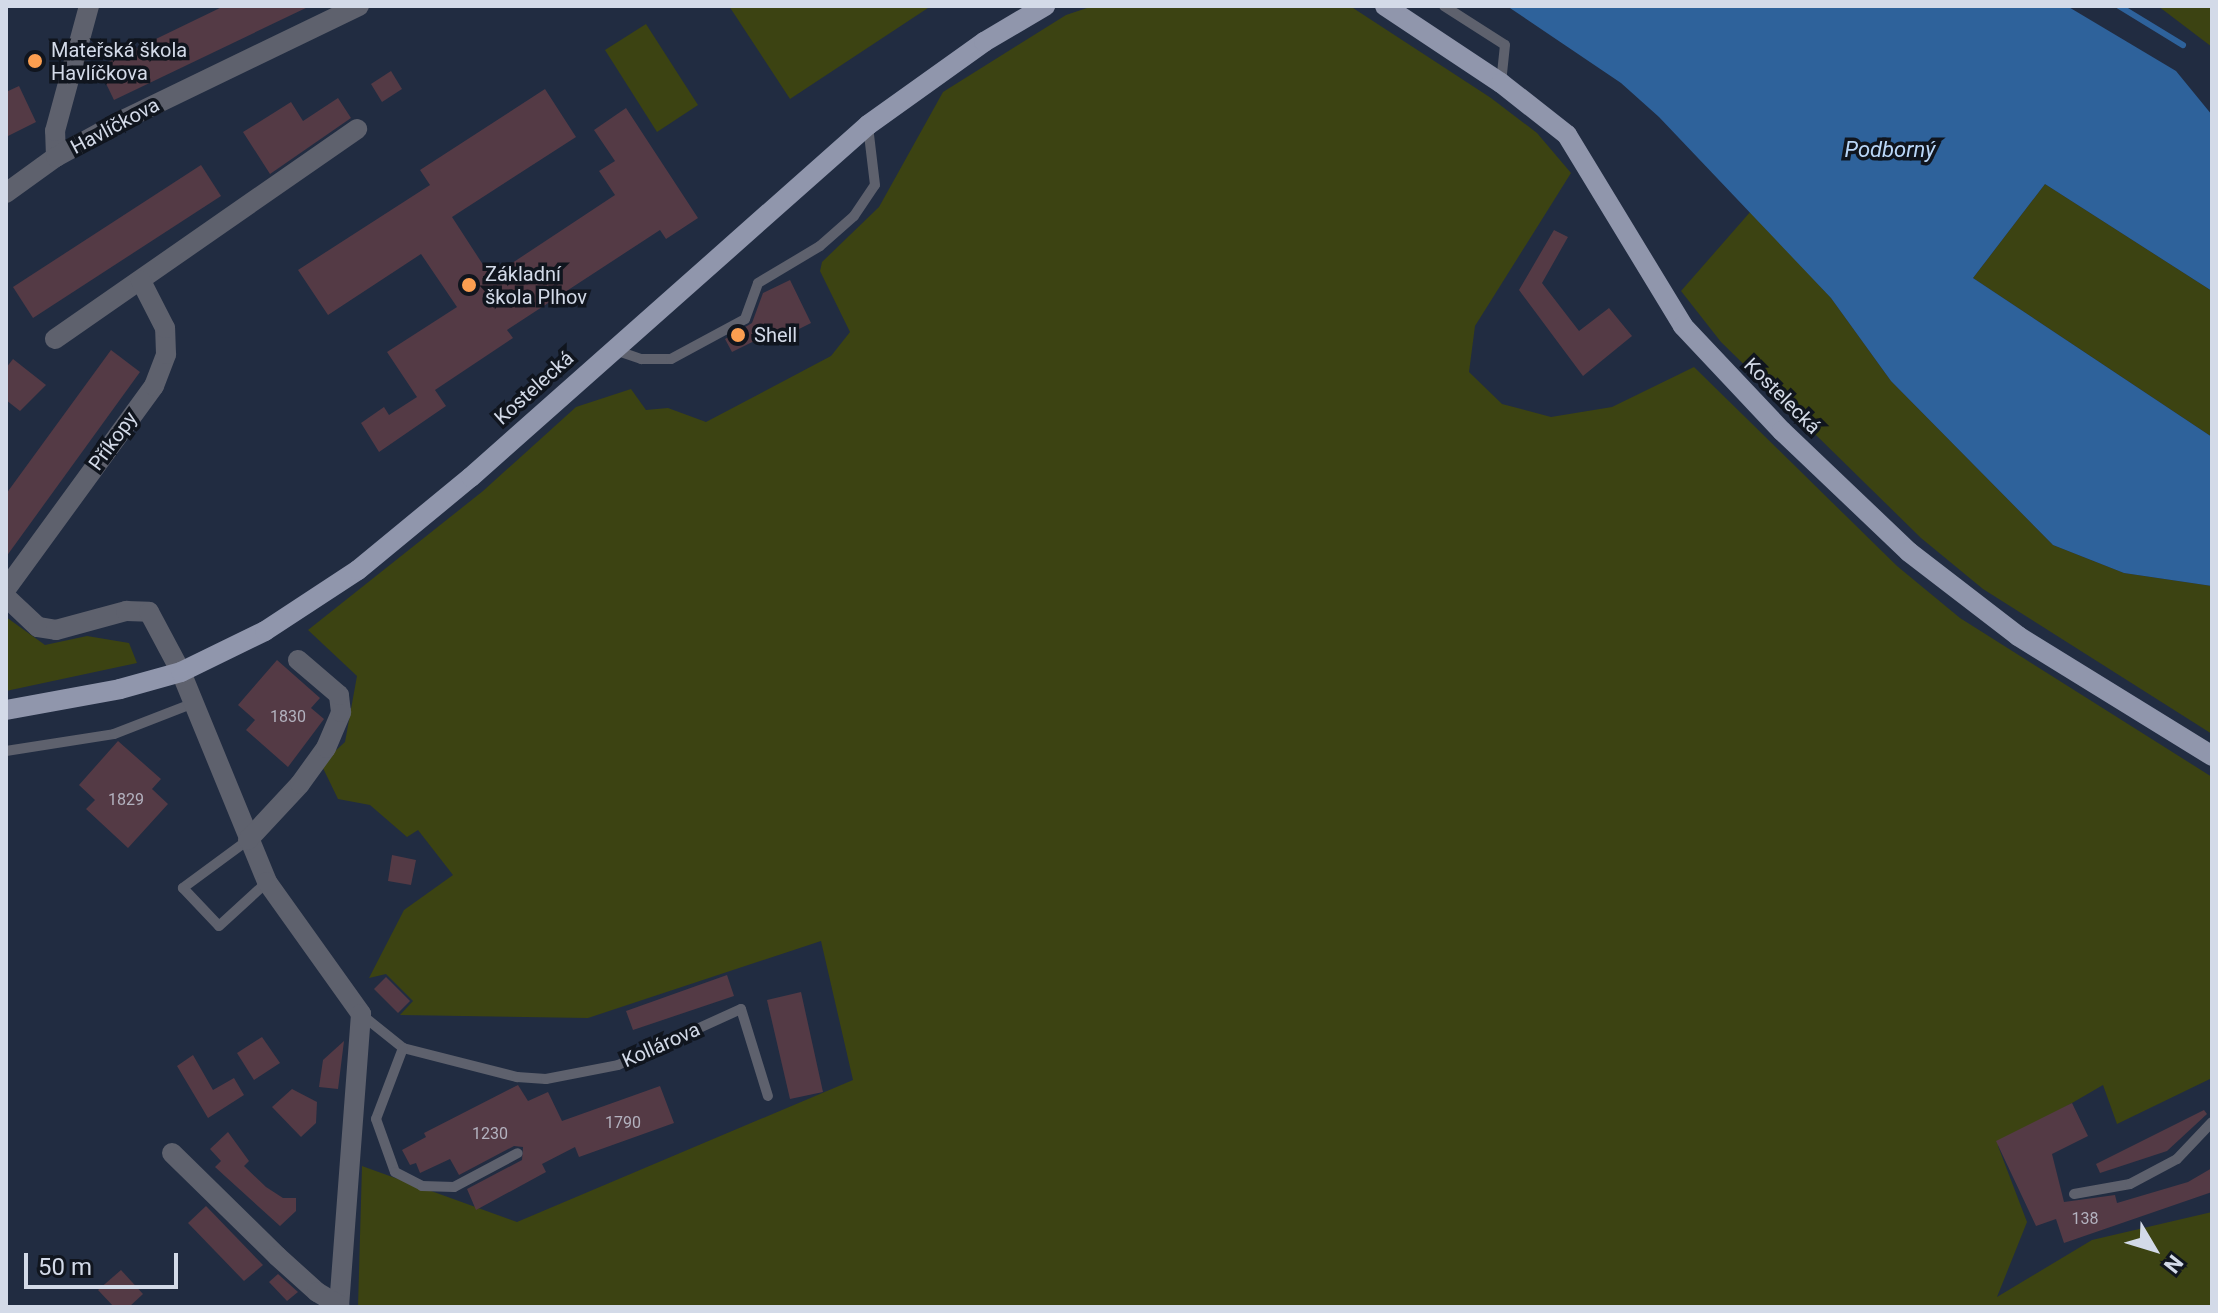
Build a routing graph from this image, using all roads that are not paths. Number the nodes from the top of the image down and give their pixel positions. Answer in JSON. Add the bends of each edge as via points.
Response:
{"nodes":[{"id":1,"x":89,"y":6,"type":"edge"},
{"id":2,"x":359,"y":6,"type":"edge"},
{"id":3,"x":1045,"y":6,"type":"edge"},
{"id":4,"x":1385,"y":6,"type":"edge"},
{"id":5,"x":1444,"y":6,"type":"edge"},
{"id":6,"x":1501,"y":83,"type":"junction"},
{"id":7,"x":868,"y":125,"type":"junction"},
{"id":8,"x":357,"y":129,"type":"dead end"},
{"id":9,"x":56,"y":157,"type":"junction"},
{"id":10,"x":6,"y":193,"type":"edge"},
{"id":11,"x":141,"y":281,"type":"junction"},
{"id":12,"x":55,"y":339,"type":"dead end"},
{"id":13,"x":614,"y":349,"type":"junction"},
{"id":14,"x":6,"y":589,"type":"edge"},
{"id":15,"x":6,"y":597,"type":"edge"},
{"id":16,"x":298,"y":660,"type":"dead end"},
{"id":17,"x":181,"y":672,"type":"junction"},
{"id":18,"x":194,"y":703,"type":"junction"},
{"id":19,"x":6,"y":710,"type":"edge"},
{"id":20,"x":6,"y":751,"type":"edge"},
{"id":21,"x":2212,"y":756,"type":"edge"},
{"id":22,"x":248,"y":840,"type":"junction"},
{"id":23,"x":267,"y":882,"type":"junction"},
{"id":24,"x":361,"y":1014,"type":"junction"},
{"id":25,"x":403,"y":1048,"type":"junction"},
{"id":26,"x":768,"y":1096,"type":"dead end"},
{"id":27,"x":2212,"y":1122,"type":"edge"},
{"id":28,"x":172,"y":1153,"type":"dead end"},
{"id":29,"x":518,"y":1153,"type":"dead end"},
{"id":30,"x":2074,"y":1194,"type":"dead end"},
{"id":31,"x":339,"y":1306,"type":"edge"}],
"edges":[{"from":1,"to":9,"type":"street","via":[[55,131]]},
{"from":2,"to":9,"type":"street","name":"Havlíčkova"},
{"from":3,"to":7,"type":"main road","name":"Kostelecká"},
{"from":4,"to":6,"type":"main road","name":"Kostelecká"},
{"from":5,"to":6,"type":"lane","via":[[1505,45]]},
{"from":6,"to":21,"type":"main road","name":"Kostelecká","via":[[1578,149],[1646,273],[1707,355],[1909,552],[2018,636]]},
{"from":7,"to":13,"type":"main road","name":"Kostelecká"},
{"from":7,"to":13,"type":"lane","via":[[875,185],[854,216],[820,246],[758,283],[745,319],[671,359],[641,359]]},
{"from":8,"to":11,"type":"street"},
{"from":9,"to":10,"type":"street","name":"Havlíčkova"},
{"from":11,"to":12,"type":"street"},
{"from":11,"to":14,"type":"street","name":"Příkopy","via":[[165,328],[166,354],[154,386]]},
{"from":13,"to":17,"type":"main road","name":"Kostelecká","via":[[358,570],[265,631]]},
{"from":15,"to":17,"type":"street","name":"Kollárova","via":[[38,627],[56,630],[126,611],[149,612]]},
{"from":16,"to":22,"type":"street","via":[[339,695],[341,712],[326,748],[300,784]]},
{"from":17,"to":18,"type":"street","name":"Kollárova"},
{"from":17,"to":19,"type":"main road","name":"Kostelecká"},
{"from":18,"to":20,"type":"lane","via":[[114,734]]},
{"from":18,"to":22,"type":"street","name":"Kollárova"},
{"from":22,"to":23,"type":"street","name":"Kollárova"},
{"from":22,"to":23,"type":"lane","via":[[183,888],[219,926]]},
{"from":23,"to":24,"type":"street","name":"Kollárova"},
{"from":24,"to":25,"type":"lane","name":"Kollárova"},
{"from":24,"to":31,"type":"street"},
{"from":25,"to":26,"type":"lane","name":"Kollárova","via":[[517,1077],[546,1079],[618,1065],[741,1009]]},
{"from":25,"to":29,"type":"lane","via":[[376,1119],[395,1172],[422,1186],[454,1187]]},
{"from":27,"to":30,"type":"lane","via":[[2177,1159],[2130,1184]]},
{"from":28,"to":31,"type":"street","via":[[277,1256]]}]}
